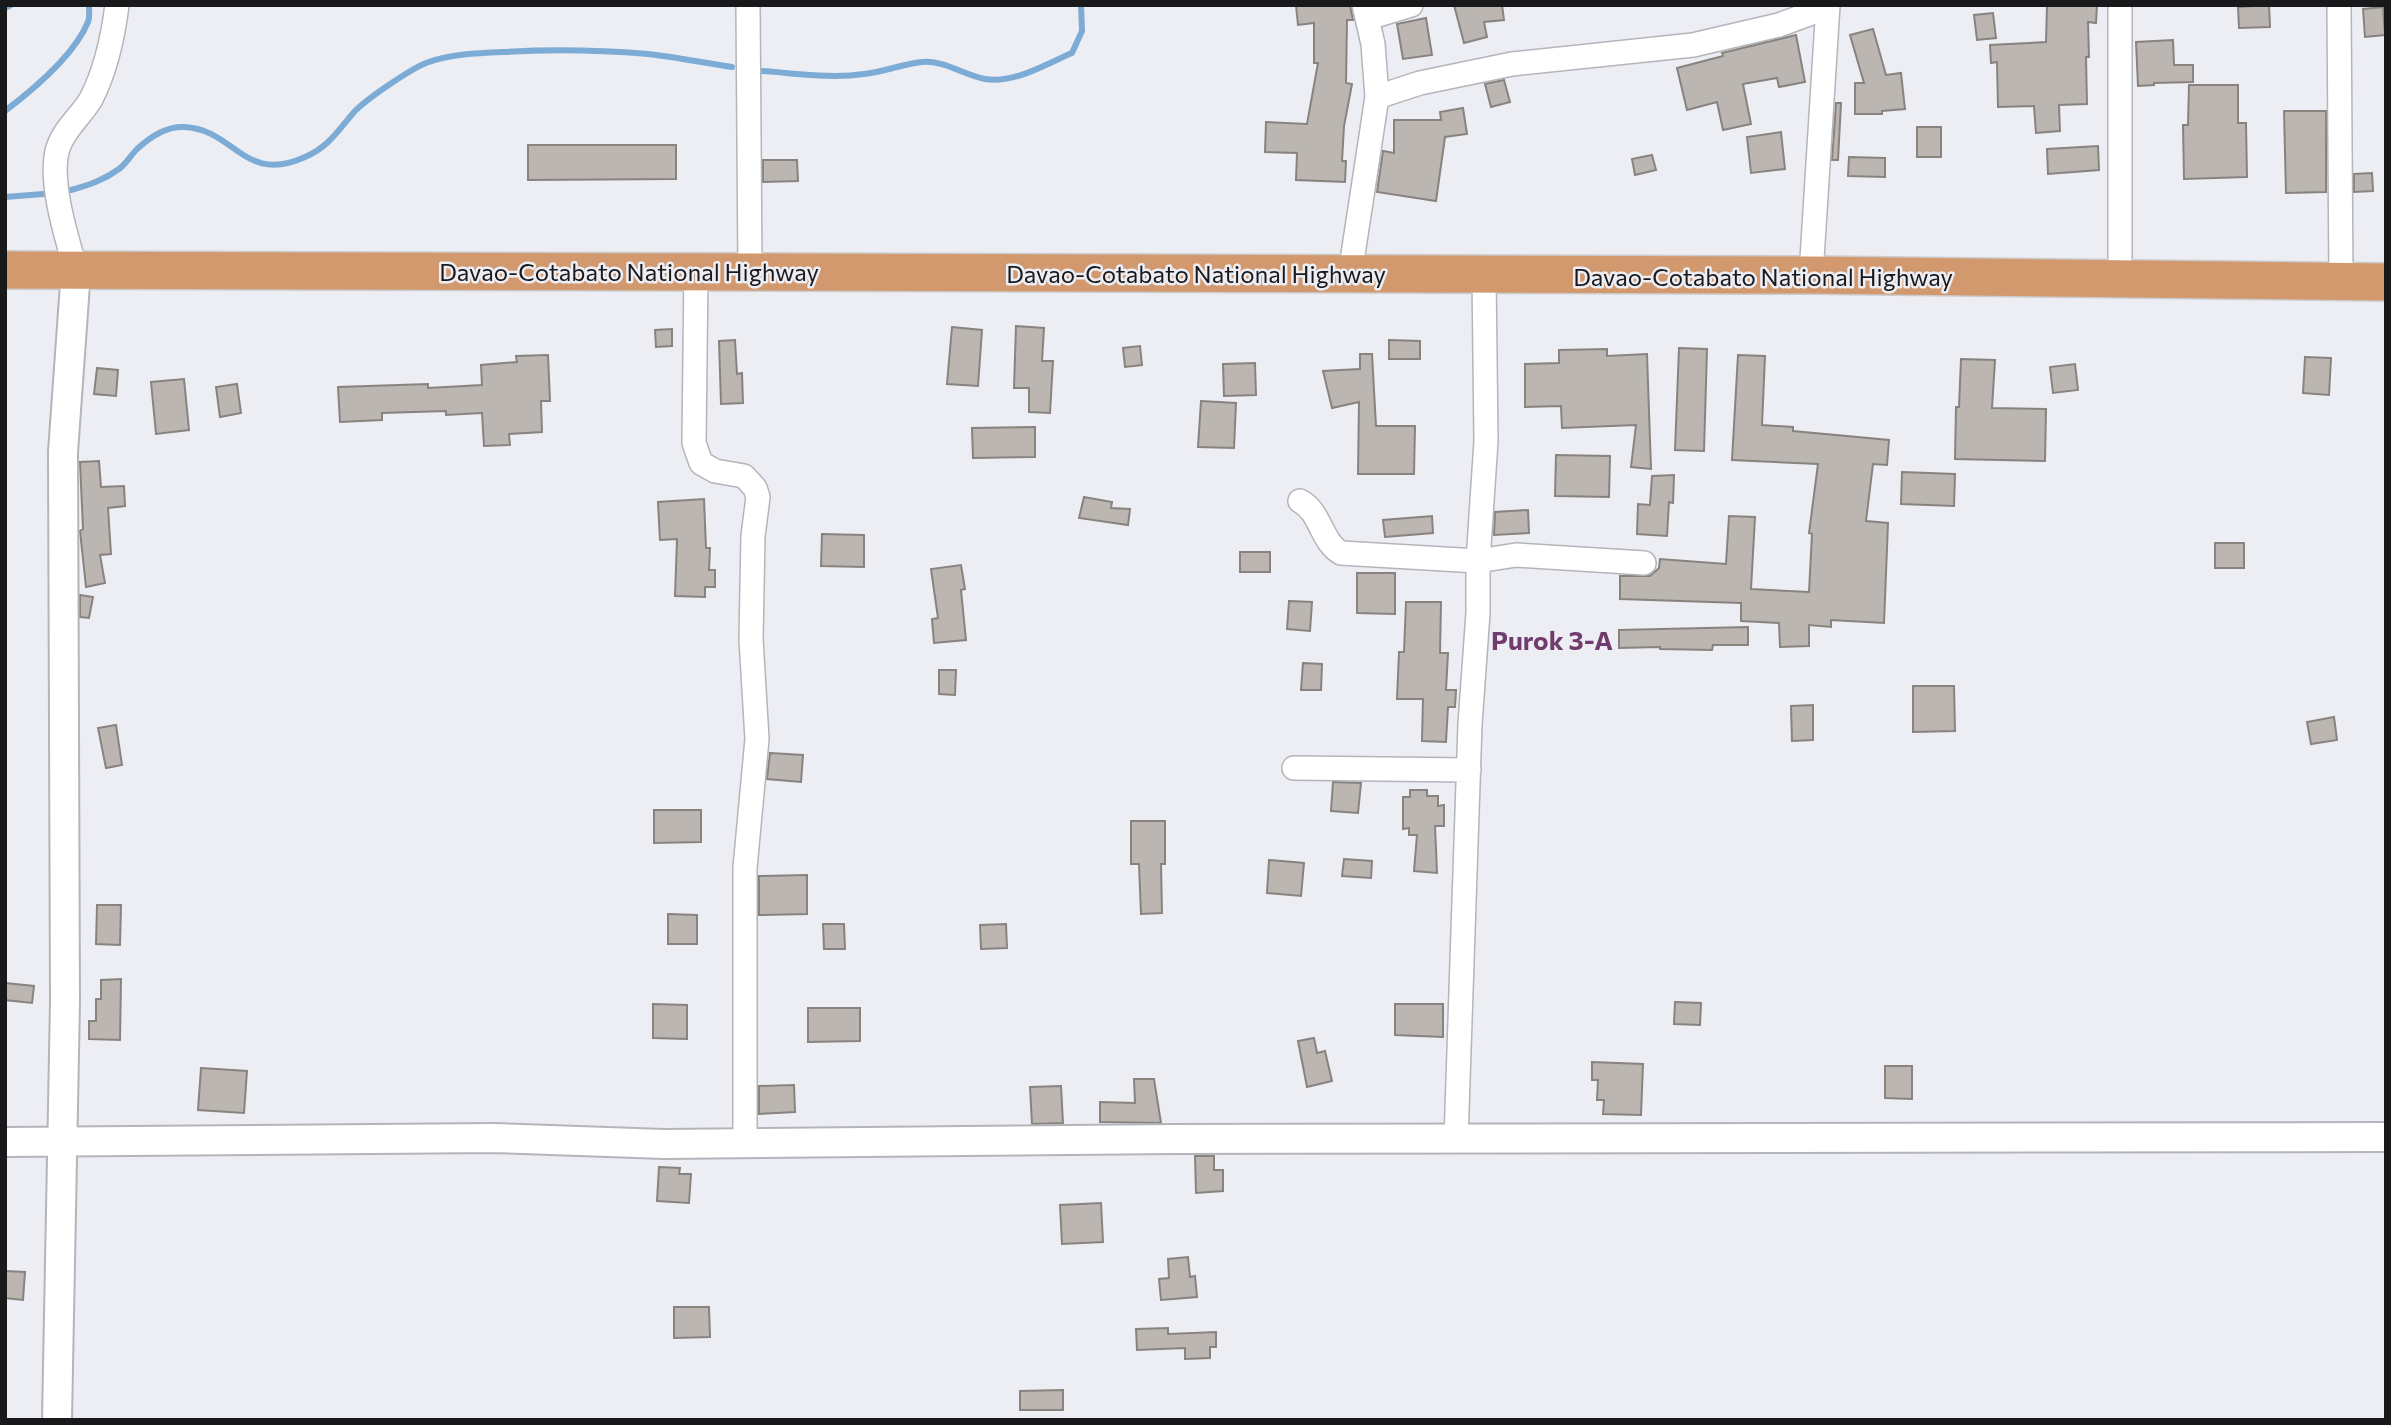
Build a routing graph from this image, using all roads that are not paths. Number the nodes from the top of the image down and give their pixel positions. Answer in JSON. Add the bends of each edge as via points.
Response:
{"nodes":[{"id":1,"x":117,"y":5,"type":"edge"},
{"id":2,"x":748,"y":5,"type":"edge"},
{"id":3,"x":1411,"y":5,"type":"edge"},
{"id":4,"x":2120,"y":5,"type":"edge"},
{"id":5,"x":2339,"y":5,"type":"edge"},
{"id":6,"x":1828,"y":6,"type":"edge"},
{"id":7,"x":1366,"y":12,"type":"edge"},
{"id":8,"x":1377,"y":97,"type":"junction"},
{"id":9,"x":5,"y":270,"type":"edge"},
{"id":10,"x":76,"y":270,"type":"junction"},
{"id":11,"x":696,"y":271,"type":"junction"},
{"id":12,"x":750,"y":271,"type":"junction"},
{"id":13,"x":1350,"y":274,"type":"junction"},
{"id":14,"x":1485,"y":275,"type":"junction"},
{"id":15,"x":1811,"y":275,"type":"junction"},
{"id":16,"x":2120,"y":279,"type":"junction"},
{"id":17,"x":2341,"y":282,"type":"junction"},
{"id":18,"x":2386,"y":282,"type":"edge"},
{"id":19,"x":1300,"y":501,"type":"dead end"},
{"id":20,"x":1478,"y":561,"type":"junction"},
{"id":21,"x":1644,"y":563,"type":"dead end"},
{"id":22,"x":1294,"y":768,"type":"dead end"},
{"id":23,"x":1469,"y":770,"type":"junction"},
{"id":24,"x":2386,"y":1137,"type":"edge"},
{"id":25,"x":1456,"y":1140,"type":"junction"},
{"id":26,"x":5,"y":1142,"type":"edge"},
{"id":27,"x":64,"y":1143,"type":"junction"},
{"id":28,"x":745,"y":1144,"type":"junction"},
{"id":29,"x":57,"y":1420,"type":"edge"}],
"edges":[{"from":1,"to":10,"type":"street","via":[[98,83],[57,150],[59,204]]},
{"from":2,"to":12,"type":"street"},
{"from":3,"to":7,"type":"street"},
{"from":4,"to":16,"type":"street"},
{"from":5,"to":17,"type":"street"},
{"from":6,"to":8,"type":"street","via":[[1779,25],[1693,45],[1511,64]]},
{"from":6,"to":15,"type":"street"},
{"from":7,"to":8,"type":"street"},
{"from":8,"to":13,"type":"street"},
{"from":9,"to":10,"type":"highway","name":"Davao-Cotabato National Highway"},
{"from":10,"to":11,"type":"highway","name":"Davao-Cotabato National Highway"},
{"from":10,"to":27,"type":"street","via":[[64,452]]},
{"from":11,"to":12,"type":"highway","name":"Davao-Cotabato National Highway"},
{"from":11,"to":28,"type":"street","via":[[694,443],[701,463],[715,471],[744,476],[758,497],[751,639],[757,739],[744,868]]},
{"from":12,"to":13,"type":"highway","name":"Davao-Cotabato National Highway"},
{"from":13,"to":14,"type":"highway","name":"Davao-Cotabato National Highway"},
{"from":14,"to":15,"type":"highway","name":"Davao-Cotabato National Highway"},
{"from":14,"to":20,"type":"street","via":[[1486,441]]},
{"from":15,"to":16,"type":"highway","name":"Davao-Cotabato National Highway"},
{"from":16,"to":17,"type":"highway","name":"Davao-Cotabato National Highway"},
{"from":17,"to":18,"type":"highway","name":"Davao-Cotabato National Highway"},
{"from":19,"to":20,"type":"street","via":[[1341,553]]},
{"from":20,"to":21,"type":"street","via":[[1516,555]]},
{"from":20,"to":23,"type":"street"},
{"from":22,"to":23,"type":"street"},
{"from":23,"to":25,"type":"street"},
{"from":24,"to":25,"type":"street"},
{"from":25,"to":28,"type":"street"},
{"from":26,"to":27,"type":"street"},
{"from":27,"to":28,"type":"street","via":[[493,1138]]},
{"from":27,"to":29,"type":"street"}]}
